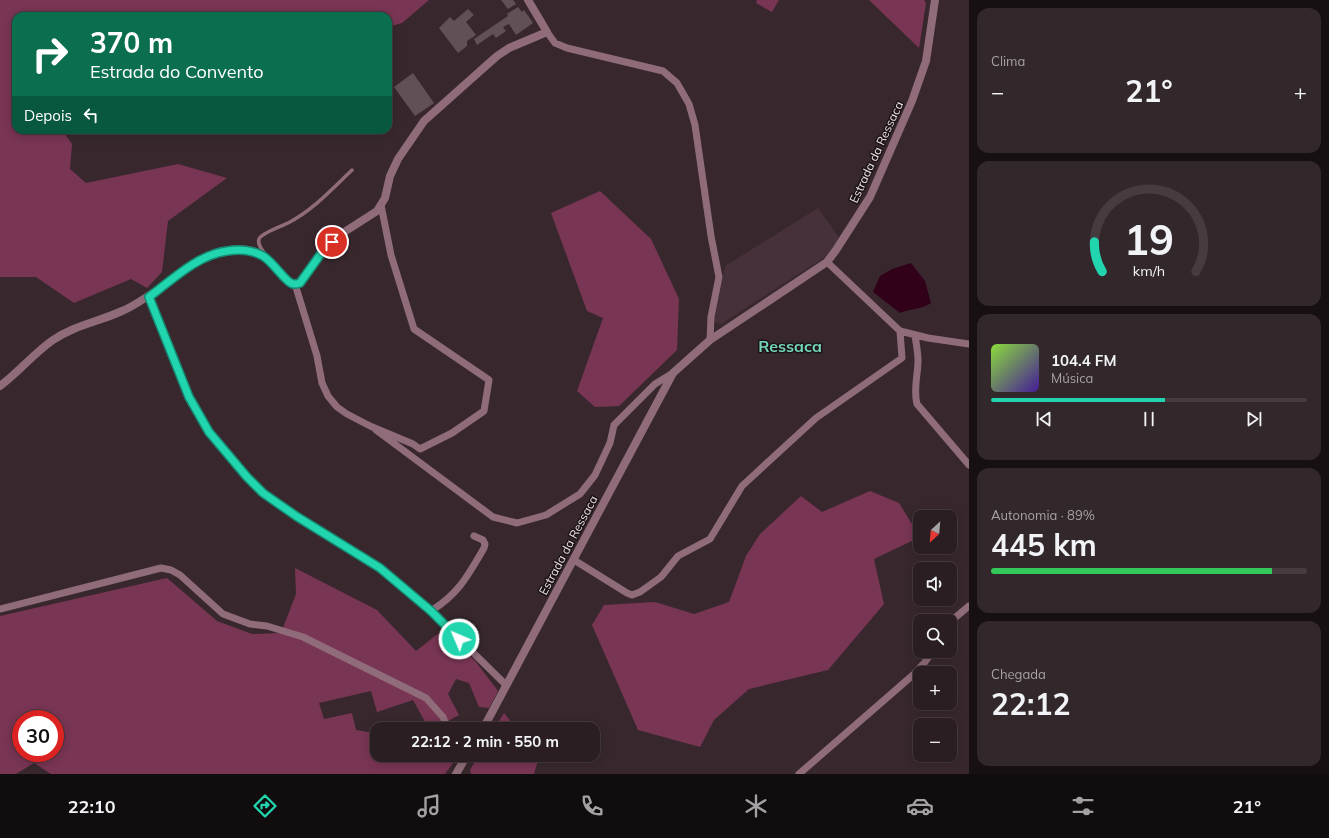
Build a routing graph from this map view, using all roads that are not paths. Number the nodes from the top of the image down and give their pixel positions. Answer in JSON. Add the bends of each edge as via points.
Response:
{"nodes":[{"id":1,"x":528,"y":0,"type":"edge"},
{"id":2,"x":935,"y":0,"type":"edge"},
{"id":3,"x":547,"y":32,"type":"junction"},
{"id":4,"x":352,"y":170,"type":"dead end"},
{"id":5,"x":381,"y":205,"type":"junction"},
{"id":6,"x":267,"y":258,"type":"junction"},
{"id":7,"x":826,"y":262,"type":"junction"},
{"id":8,"x":295,"y":284,"type":"junction"},
{"id":9,"x":149,"y":297,"type":"junction"},
{"id":10,"x":900,"y":331,"type":"junction"},
{"id":11,"x":915,"y":335,"type":"junction"},
{"id":12,"x":710,"y":340,"type":"junction"},
{"id":13,"x":969,"y":344,"type":"edge"},
{"id":14,"x":673,"y":373,"type":"junction"},
{"id":15,"x":0,"y":386,"type":"edge"},
{"id":16,"x":370,"y":426,"type":"junction"},
{"id":17,"x":969,"y":465,"type":"edge"},
{"id":18,"x":474,"y":536,"type":"dead end"},
{"id":19,"x":574,"y":560,"type":"junction"},
{"id":20,"x":969,"y":606,"type":"edge"},
{"id":21,"x":0,"y":610,"type":"edge"},
{"id":22,"x":431,"y":611,"type":"junction"},
{"id":23,"x":957,"y":616,"type":"edge"},
{"id":24,"x":928,"y":658,"type":"edge"},
{"id":25,"x":506,"y":685,"type":"junction"},
{"id":26,"x":445,"y":722,"type":"edge"},
{"id":27,"x":487,"y":722,"type":"edge"},
{"id":28,"x":462,"y":764,"type":"edge"},
{"id":29,"x":456,"y":774,"type":"edge"},
{"id":30,"x":799,"y":774,"type":"edge"}],
"edges":[{"from":1,"to":3,"type":"street"},
{"from":2,"to":7,"type":"street","name":"Estrada da Ressaca","via":[[926,61],[912,101],[870,197],[856,222]]},
{"from":3,"to":5,"type":"street","via":[[509,48],[497,56],[424,121],[398,159]]},
{"from":3,"to":12,"type":"street","via":[[554,43],[567,48],[663,71],[677,83],[689,104],[695,126],[719,277],[711,317]]},
{"from":4,"to":6,"type":"lane","via":[[301,216],[263,234],[259,245]]},
{"from":5,"to":8,"type":"street","via":[[377,211],[350,227],[325,248],[300,283]]},
{"from":5,"to":16,"type":"street","via":[[391,255],[414,329],[489,380],[484,411],[452,433],[420,449],[395,435]]},
{"from":6,"to":8,"type":"street","via":[[290,283]]},
{"from":6,"to":9,"type":"street","via":[[248,250],[226,251],[207,257]]},
{"from":7,"to":10,"type":"street"},
{"from":7,"to":12,"type":"street","name":"Estrada da Ressaca"},
{"from":8,"to":16,"type":"street","via":[[317,356],[322,383],[328,396],[337,407]]},
{"from":9,"to":15,"type":"street","via":[[56,338]]},
{"from":9,"to":22,"type":"street","via":[[189,397],[209,432],[247,477],[263,493],[296,516],[380,568]]},
{"from":10,"to":11,"type":"street"},
{"from":10,"to":19,"type":"street","via":[[902,358],[816,418],[742,486],[710,539],[678,556],[661,578],[632,595]]},
{"from":11,"to":13,"type":"street"},
{"from":11,"to":17,"type":"street","via":[[918,361],[917,404]]},
{"from":12,"to":14,"type":"street","name":"Estrada da Ressaca"},
{"from":14,"to":16,"type":"street","via":[[655,384],[614,425],[610,443],[596,475],[580,494],[546,515],[517,523],[493,517]]},
{"from":14,"to":19,"type":"street","name":"Estrada da Ressaca"},
{"from":18,"to":22,"type":"street","via":[[483,540],[485,544],[477,560],[453,596]]},
{"from":19,"to":25,"type":"street","name":"Estrada da Ressaca"},
{"from":20,"to":23,"type":"street"},
{"from":21,"to":26,"type":"street","via":[[161,568],[171,570],[223,614],[250,624],[267,626],[303,637],[426,698]]},
{"from":22,"to":25,"type":"street"},
{"from":24,"to":30,"type":"street"},
{"from":25,"to":27,"type":"street","name":"Estrada da Ressaca"},
{"from":28,"to":29,"type":"street"}]}
